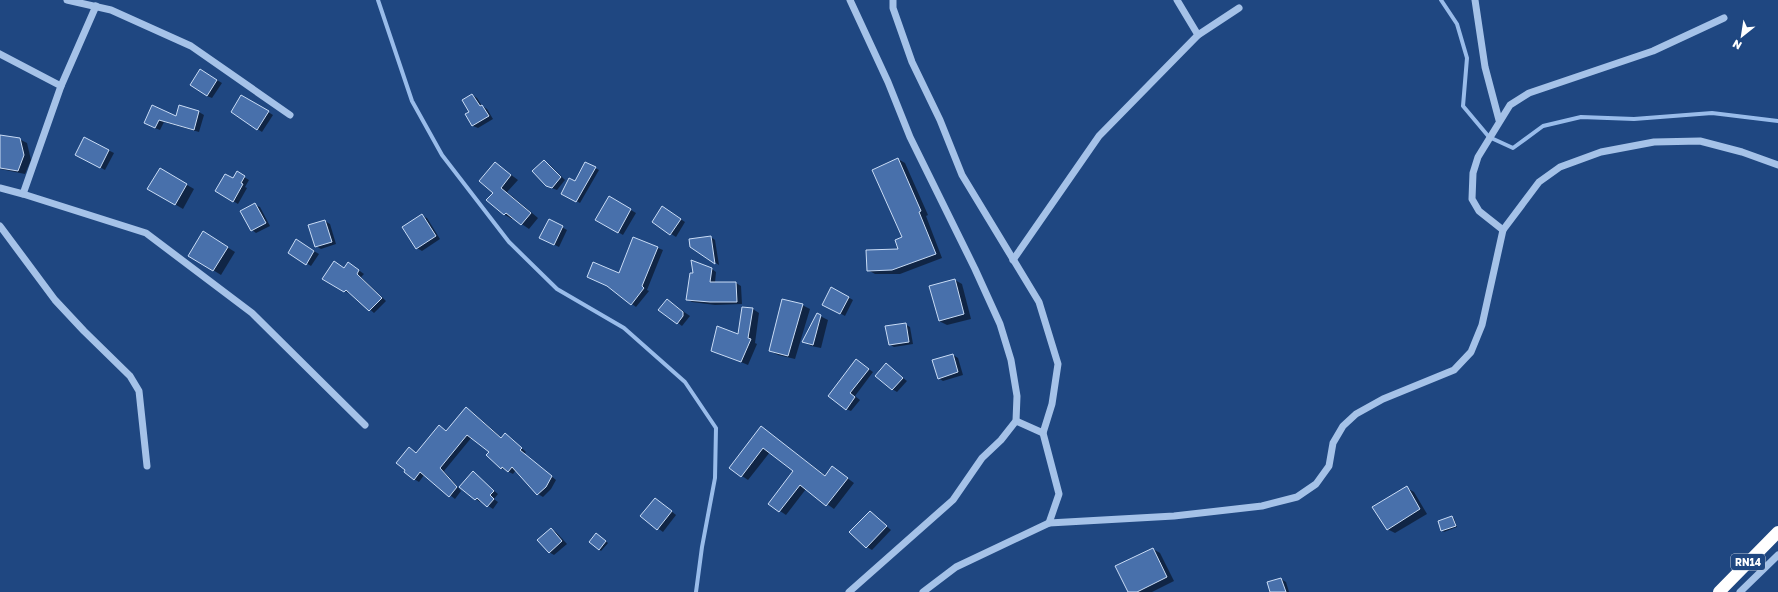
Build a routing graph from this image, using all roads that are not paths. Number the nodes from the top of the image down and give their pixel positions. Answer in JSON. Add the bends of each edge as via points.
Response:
{"nodes":[{"id":1,"x":68,"y":0,"type":"edge"},
{"id":2,"x":850,"y":0,"type":"edge"},
{"id":3,"x":893,"y":0,"type":"edge"},
{"id":4,"x":1177,"y":0,"type":"edge"},
{"id":5,"x":1475,"y":0,"type":"edge"},
{"id":6,"x":96,"y":6,"type":"junction"},
{"id":7,"x":1239,"y":8,"type":"dead end"},
{"id":8,"x":1724,"y":18,"type":"dead end"},
{"id":9,"x":1198,"y":35,"type":"junction"},
{"id":10,"x":0,"y":54,"type":"edge"},
{"id":11,"x":61,"y":86,"type":"junction"},
{"id":12,"x":290,"y":115,"type":"dead end"},
{"id":13,"x":1499,"y":120,"type":"junction"},
{"id":14,"x":1778,"y":165,"type":"edge"},
{"id":15,"x":0,"y":188,"type":"edge"},
{"id":16,"x":23,"y":194,"type":"junction"},
{"id":17,"x":0,"y":226,"type":"edge"},
{"id":18,"x":1503,"y":230,"type":"junction"},
{"id":19,"x":1013,"y":260,"type":"junction"},
{"id":20,"x":1016,"y":421,"type":"junction"},
{"id":21,"x":365,"y":425,"type":"dead end"},
{"id":22,"x":1043,"y":433,"type":"junction"},
{"id":23,"x":147,"y":466,"type":"dead end"},
{"id":24,"x":1049,"y":524,"type":"junction"},
{"id":25,"x":1778,"y":532,"type":"edge"},
{"id":26,"x":1778,"y":555,"type":"edge"},
{"id":27,"x":849,"y":592,"type":"edge"},
{"id":28,"x":923,"y":592,"type":"edge"},
{"id":29,"x":1719,"y":592,"type":"edge"},
{"id":30,"x":1740,"y":592,"type":"edge"}],
"edges":[{"from":1,"to":6,"type":"street"},
{"from":2,"to":20,"type":"street","via":[[910,137],[976,269],[1000,324],[1017,396]]},
{"from":3,"to":19,"type":"street","via":[[912,62],[940,120],[962,176]]},
{"from":4,"to":9,"type":"street"},
{"from":5,"to":13,"type":"street","via":[[1485,67]]},
{"from":6,"to":11,"type":"street"},
{"from":6,"to":12,"type":"street","via":[[111,10],[191,46]]},
{"from":7,"to":9,"type":"street"},
{"from":8,"to":13,"type":"street","via":[[1653,51],[1529,93],[1510,105]]},
{"from":9,"to":19,"type":"street","via":[[1099,136]]},
{"from":10,"to":11,"type":"street"},
{"from":11,"to":16,"type":"street"},
{"from":13,"to":18,"type":"street","via":[[1478,157],[1473,173],[1472,199],[1479,211]]},
{"from":14,"to":18,"type":"street","via":[[1700,140],[1654,142],[1601,152],[1560,167],[1539,182]]},
{"from":15,"to":16,"type":"street"},
{"from":16,"to":21,"type":"street","via":[[146,233],[252,312]]},
{"from":17,"to":23,"type":"street","via":[[56,300],[130,376],[139,391]]},
{"from":18,"to":24,"type":"street","via":[[1482,325],[1470,352],[1454,370],[1383,398],[1356,414],[1343,426],[1333,443],[1329,466],[1316,484],[1297,496],[1262,506],[1174,516]]},
{"from":19,"to":22,"type":"street","via":[[1039,302],[1058,364],[1052,404]]},
{"from":20,"to":22,"type":"street"},
{"from":20,"to":27,"type":"street","via":[[982,458],[953,500]]},
{"from":22,"to":24,"type":"street","via":[[1059,494]]},
{"from":24,"to":28,"type":"street","via":[[956,567]]},
{"from":25,"to":29,"type":"highway","number":"RN14"},
{"from":26,"to":30,"type":"street"}]}
